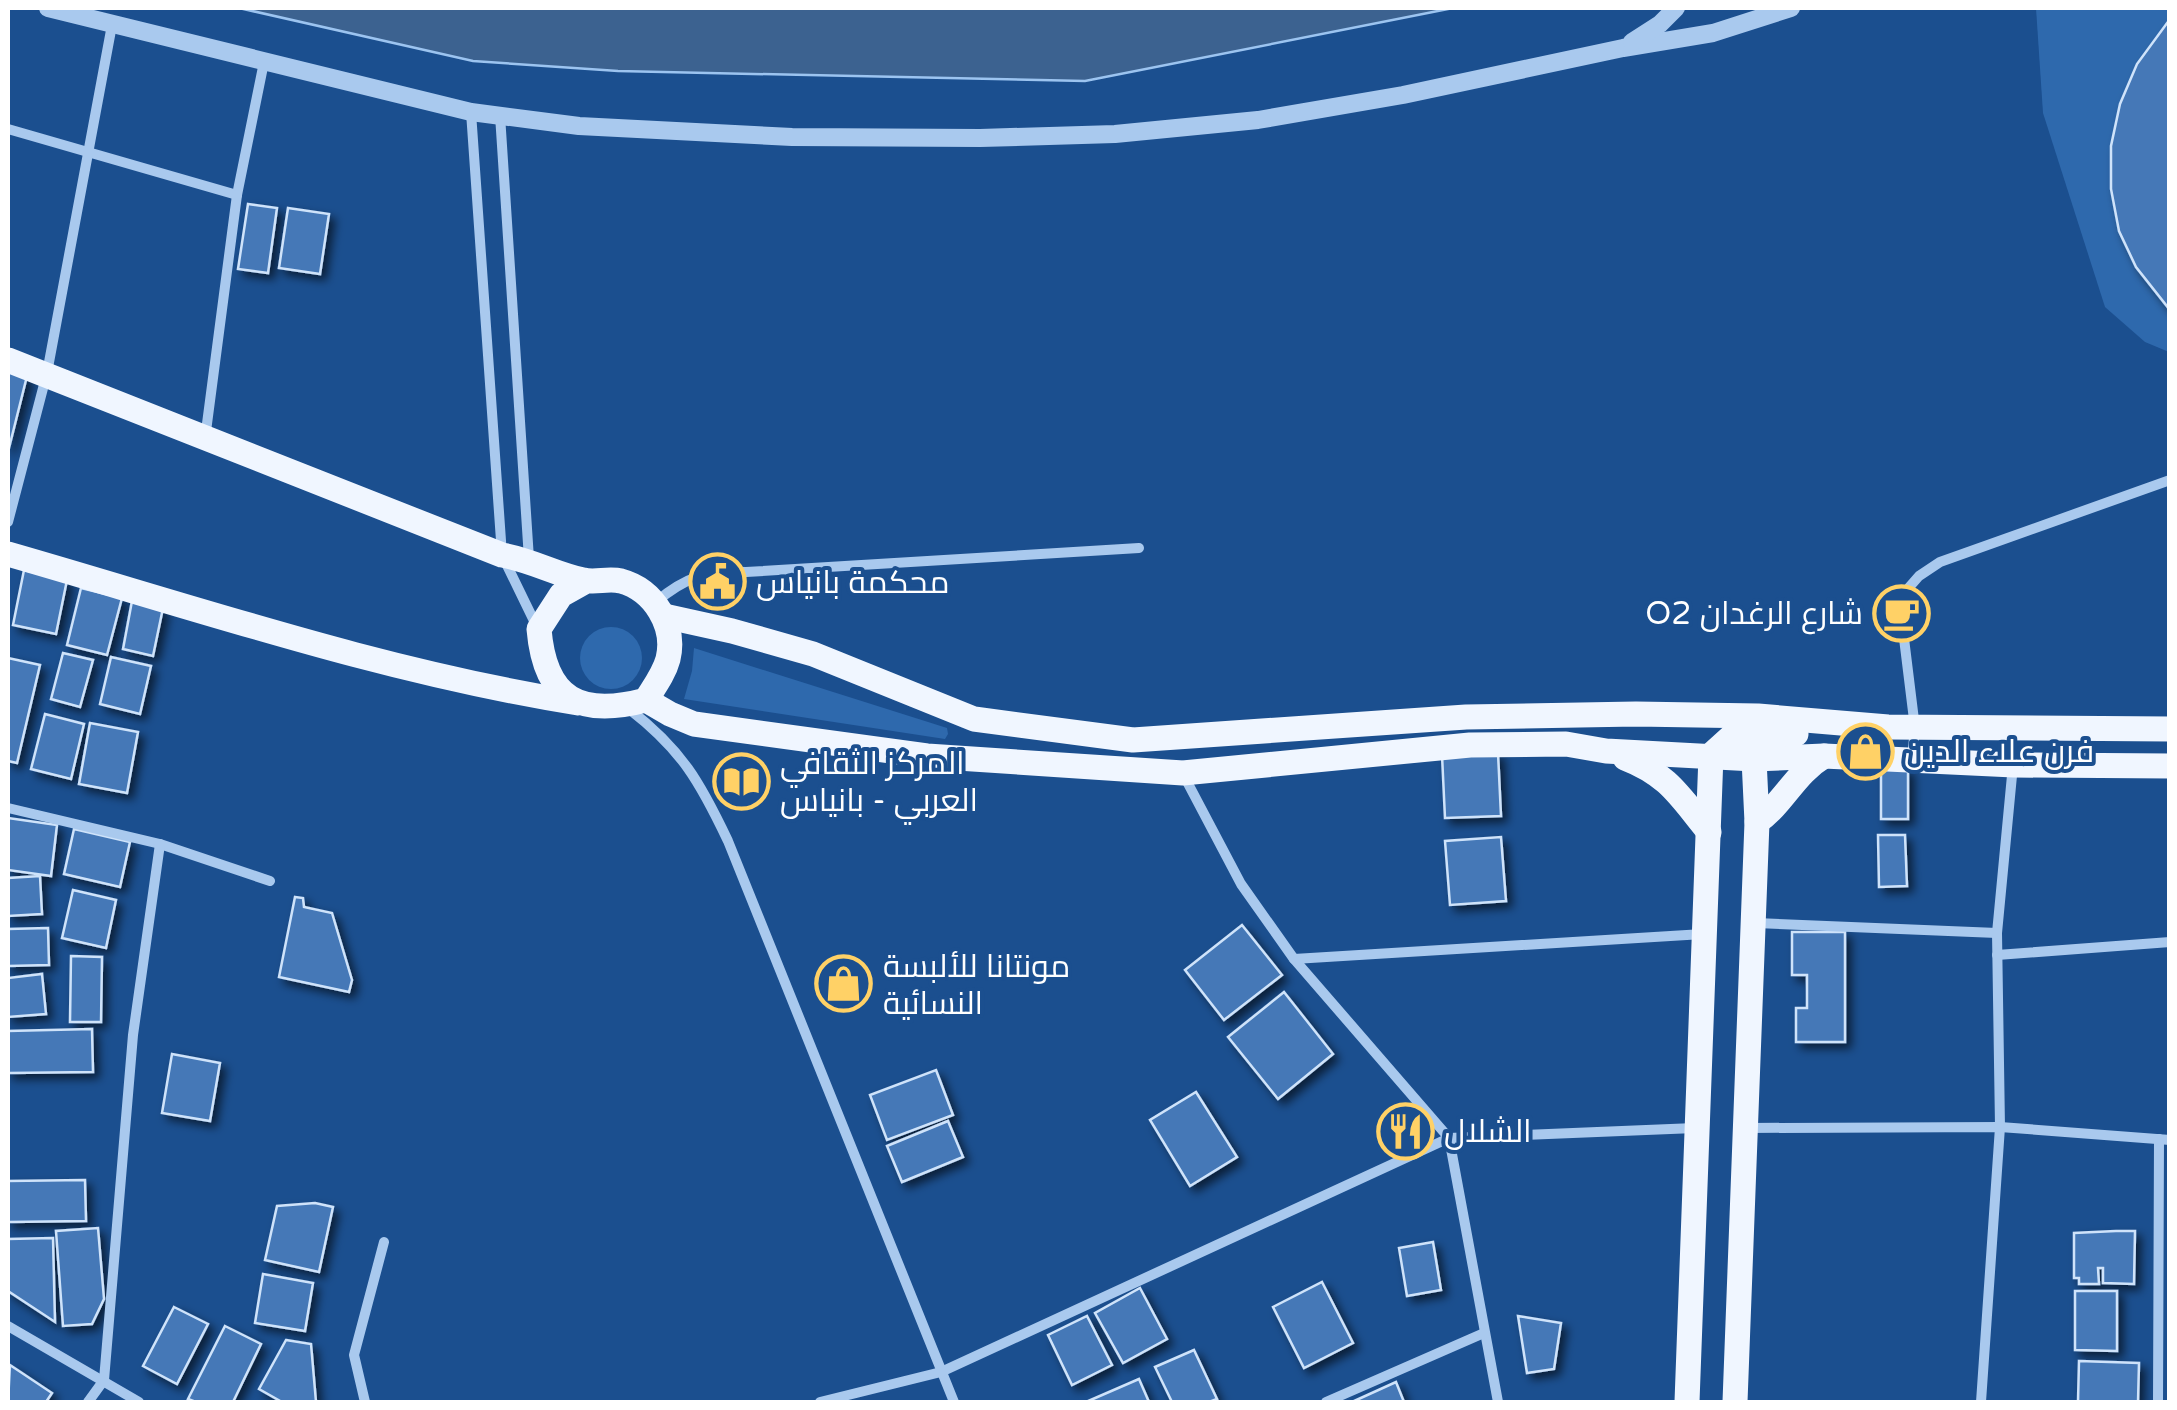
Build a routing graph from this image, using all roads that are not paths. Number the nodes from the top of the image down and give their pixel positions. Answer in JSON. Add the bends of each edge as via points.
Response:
{"nodes":[{"id":1,"x":48,"y":8,"type":"edge"},
{"id":2,"x":1676,"y":8,"type":"edge"},
{"id":3,"x":1791,"y":8,"type":"edge"},
{"id":4,"x":112,"y":25,"type":"junction"},
{"id":5,"x":1623,"y":48,"type":"junction"},
{"id":6,"x":264,"y":62,"type":"junction"},
{"id":7,"x":471,"y":112,"type":"junction"},
{"id":8,"x":500,"y":115,"type":"junction"},
{"id":9,"x":8,"y":130,"type":"edge"},
{"id":10,"x":88,"y":153,"type":"junction"},
{"id":11,"x":237,"y":195,"type":"junction"},
{"id":12,"x":8,"y":360,"type":"edge"},
{"id":13,"x":48,"y":373,"type":"junction"},
{"id":14,"x":205,"y":440,"type":"junction"},
{"id":15,"x":2170,"y":480,"type":"edge"},
{"id":16,"x":8,"y":522,"type":"edge"},
{"id":17,"x":1139,"y":548,"type":"dead end"},
{"id":18,"x":8,"y":554,"type":"edge"},
{"id":19,"x":502,"y":555,"type":"junction"},
{"id":20,"x":529,"y":560,"type":"junction"},
{"id":21,"x":586,"y":581,"type":"junction"},
{"id":22,"x":659,"y":609,"type":"junction"},
{"id":23,"x":538,"y":629,"type":"junction"},
{"id":24,"x":635,"y":703,"type":"junction"},
{"id":25,"x":582,"y":704,"type":"junction"},
{"id":26,"x":1636,"y":714,"type":"junction"},
{"id":27,"x":974,"y":719,"type":"junction"},
{"id":28,"x":1888,"y":727,"type":"junction"},
{"id":29,"x":1916,"y":728,"type":"junction"},
{"id":30,"x":2170,"y":730,"type":"edge"},
{"id":31,"x":1732,"y":736,"type":"junction"},
{"id":32,"x":1606,"y":751,"type":"junction"},
{"id":33,"x":1711,"y":755,"type":"junction"},
{"id":34,"x":1824,"y":756,"type":"junction"},
{"id":35,"x":974,"y":758,"type":"junction"},
{"id":36,"x":1754,"y":758,"type":"junction"},
{"id":37,"x":1912,"y":759,"type":"junction"},
{"id":38,"x":2014,"y":764,"type":"junction"},
{"id":39,"x":2170,"y":766,"type":"edge"},
{"id":40,"x":1183,"y":773,"type":"junction"},
{"id":41,"x":8,"y":808,"type":"edge"},
{"id":42,"x":1757,"y":822,"type":"junction"},
{"id":43,"x":1709,"y":832,"type":"junction"},
{"id":44,"x":160,"y":844,"type":"junction"},
{"id":45,"x":270,"y":881,"type":"dead end"},
{"id":46,"x":1755,"y":923,"type":"junction"},
{"id":47,"x":1998,"y":933,"type":"junction"},
{"id":48,"x":1704,"y":934,"type":"junction"},
{"id":49,"x":2170,"y":942,"type":"edge"},
{"id":50,"x":1997,"y":955,"type":"junction"},
{"id":51,"x":1294,"y":958,"type":"junction"},
{"id":52,"x":2000,"y":1127,"type":"junction"},
{"id":53,"x":1696,"y":1128,"type":"junction"},
{"id":54,"x":1746,"y":1128,"type":"junction"},
{"id":55,"x":1450,"y":1138,"type":"junction"},
{"id":56,"x":2164,"y":1139,"type":"edge"},
{"id":57,"x":384,"y":1242,"type":"dead end"},
{"id":58,"x":2165,"y":1318,"type":"edge"},
{"id":59,"x":8,"y":1326,"type":"edge"},
{"id":60,"x":1484,"y":1333,"type":"junction"},
{"id":61,"x":941,"y":1372,"type":"junction"},
{"id":62,"x":104,"y":1380,"type":"junction"},
{"id":63,"x":88,"y":1402,"type":"edge"},
{"id":64,"x":138,"y":1402,"type":"edge"},
{"id":65,"x":364,"y":1402,"type":"edge"},
{"id":66,"x":820,"y":1402,"type":"edge"},
{"id":67,"x":954,"y":1402,"type":"edge"},
{"id":68,"x":1326,"y":1402,"type":"edge"},
{"id":69,"x":1498,"y":1402,"type":"edge"},
{"id":70,"x":1687,"y":1402,"type":"edge"},
{"id":71,"x":1735,"y":1402,"type":"edge"},
{"id":72,"x":1980,"y":1402,"type":"edge"},
{"id":73,"x":2158,"y":1402,"type":"edge"}],
"edges":[{"from":1,"to":4,"type":"street"},
{"from":2,"to":5,"type":"street"},
{"from":3,"to":5,"type":"street","via":[[1713,33]]},
{"from":4,"to":6,"type":"street"},
{"from":4,"to":10,"type":"street"},
{"from":5,"to":8,"type":"street","via":[[1258,120],[1115,134],[792,137]]},
{"from":6,"to":7,"type":"street"},
{"from":6,"to":11,"type":"street"},
{"from":7,"to":8,"type":"street"},
{"from":7,"to":19,"type":"street"},
{"from":8,"to":20,"type":"street"},
{"from":9,"to":10,"type":"street"},
{"from":10,"to":11,"type":"street"},
{"from":10,"to":13,"type":"street"},
{"from":11,"to":14,"type":"street"},
{"from":12,"to":13,"type":"main road"},
{"from":13,"to":14,"type":"main road"},
{"from":13,"to":16,"type":"street"},
{"from":14,"to":19,"type":"main road"},
{"from":15,"to":29,"type":"street","via":[[1940,562],[1919,576],[1905,592],[1901,614]]},
{"from":17,"to":22,"type":"street","via":[[717,571],[677,583]]},
{"from":18,"to":25,"type":"main road","via":[[412,671]]},
{"from":19,"to":20,"type":"main road"},
{"from":19,"to":23,"type":"street"},
{"from":20,"to":21,"type":"main road"},
{"from":21,"to":22,"type":"main road","via":[[626,582]]},
{"from":21,"to":23,"type":"main road","via":[[561,595]]},
{"from":22,"to":24,"type":"main road","via":[[668,659]]},
{"from":22,"to":27,"type":"main road","via":[[813,654]]},
{"from":23,"to":25,"type":"main road","via":[[548,676]]},
{"from":24,"to":25,"type":"main road","via":[[603,709]]},
{"from":24,"to":35,"type":"main road","via":[[694,724]]},
{"from":24,"to":61,"type":"street","via":[[699,781],[714,811]]},
{"from":26,"to":27,"type":"main road","via":[[1466,717],[1132,740]]},
{"from":26,"to":28,"type":"main road"},
{"from":26,"to":31,"type":"main road","via":[[1664,727]]},
{"from":27,"to":35,"type":"main road"},
{"from":28,"to":29,"type":"main road"},
{"from":28,"to":31,"type":"main road","via":[[1863,737]]},
{"from":29,"to":30,"type":"main road"},
{"from":29,"to":37,"type":"street"},
{"from":31,"to":33,"type":"main road"},
{"from":31,"to":36,"type":"main road"},
{"from":32,"to":33,"type":"main road"},
{"from":32,"to":40,"type":"main road","via":[[1566,744],[1470,745]]},
{"from":32,"to":43,"type":"main road","via":[[1665,778]]},
{"from":33,"to":36,"type":"main road"},
{"from":33,"to":43,"type":"main road"},
{"from":34,"to":36,"type":"main road"},
{"from":34,"to":37,"type":"main road"},
{"from":34,"to":42,"type":"main road","via":[[1804,768]]},
{"from":35,"to":40,"type":"main road"},
{"from":36,"to":42,"type":"main road"},
{"from":37,"to":38,"type":"main road"},
{"from":38,"to":39,"type":"main road"},
{"from":38,"to":47,"type":"street"},
{"from":40,"to":51,"type":"street","via":[[1241,884]]},
{"from":41,"to":44,"type":"street"},
{"from":42,"to":46,"type":"main road"},
{"from":43,"to":48,"type":"main road"},
{"from":44,"to":45,"type":"street"},
{"from":44,"to":62,"type":"street","via":[[134,1035]]},
{"from":46,"to":47,"type":"street"},
{"from":46,"to":54,"type":"main road"},
{"from":47,"to":50,"type":"street"},
{"from":48,"to":51,"type":"street"},
{"from":48,"to":53,"type":"main road"},
{"from":49,"to":50,"type":"street"},
{"from":50,"to":52,"type":"street"},
{"from":51,"to":55,"type":"street"},
{"from":52,"to":54,"type":"street"},
{"from":52,"to":56,"type":"street"},
{"from":52,"to":72,"type":"street"},
{"from":53,"to":55,"type":"street"},
{"from":53,"to":70,"type":"main road"},
{"from":54,"to":71,"type":"main road"},
{"from":55,"to":60,"type":"street"},
{"from":55,"to":61,"type":"street"},
{"from":56,"to":58,"type":"street"},
{"from":57,"to":65,"type":"street","via":[[354,1355]]},
{"from":58,"to":73,"type":"street"},
{"from":59,"to":62,"type":"street"},
{"from":60,"to":68,"type":"street"},
{"from":60,"to":69,"type":"street"},
{"from":61,"to":66,"type":"street"},
{"from":61,"to":67,"type":"street"},
{"from":62,"to":63,"type":"street"},
{"from":62,"to":64,"type":"street"}]}
